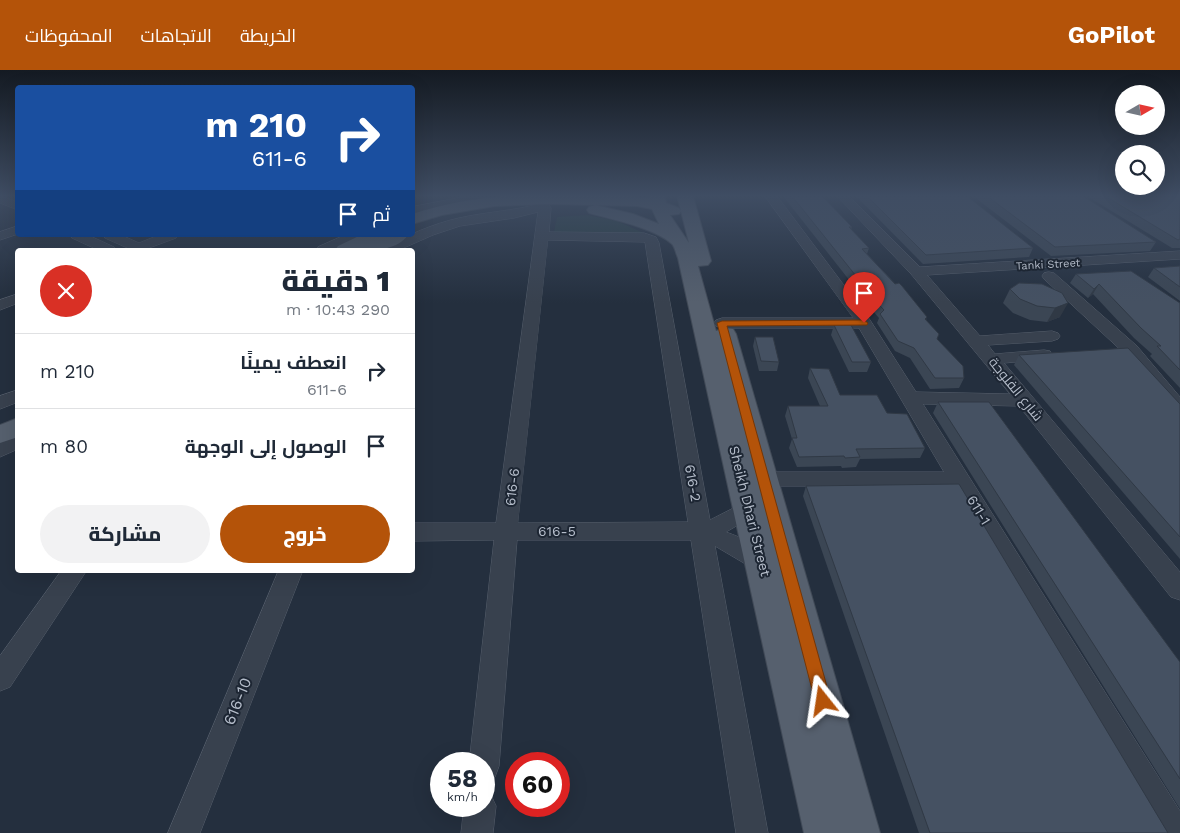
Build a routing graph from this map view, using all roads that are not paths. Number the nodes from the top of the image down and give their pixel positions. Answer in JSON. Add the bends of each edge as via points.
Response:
{"nodes":[{"id":1,"x":13,"y":232,"type":"edge"},
{"id":2,"x":429,"y":232,"type":"edge"},
{"id":3,"x":542,"y":232,"type":"edge"},
{"id":4,"x":665,"y":232,"type":"edge"},
{"id":5,"x":684,"y":232,"type":"edge"},
{"id":6,"x":797,"y":232,"type":"edge"},
{"id":7,"x":877,"y":232,"type":"edge"},
{"id":8,"x":0,"y":236,"type":"edge"},
{"id":9,"x":542,"y":236,"type":"junction"},
{"id":10,"x":82,"y":237,"type":"edge"},
{"id":11,"x":114,"y":237,"type":"edge"},
{"id":12,"x":167,"y":237,"type":"edge"},
{"id":13,"x":352,"y":237,"type":"edge"},
{"id":14,"x":371,"y":237,"type":"edge"},
{"id":15,"x":396,"y":237,"type":"edge"},
{"id":16,"x":415,"y":237,"type":"edge"},
{"id":17,"x":415,"y":237,"type":"edge"},
{"id":18,"x":687,"y":238,"type":"junction"},
{"id":19,"x":1155,"y":246,"type":"edge"},
{"id":20,"x":105,"y":248,"type":"edge"},
{"id":21,"x":138,"y":248,"type":"edge"},
{"id":22,"x":142,"y":248,"type":"edge"},
{"id":23,"x":327,"y":248,"type":"edge"},
{"id":24,"x":348,"y":248,"type":"edge"},
{"id":25,"x":374,"y":248,"type":"edge"},
{"id":26,"x":393,"y":248,"type":"edge"},
{"id":27,"x":1035,"y":252,"type":"edge"},
{"id":28,"x":1175,"y":255,"type":"edge"},
{"id":29,"x":1180,"y":267,"type":"edge"},
{"id":30,"x":1049,"y":270,"type":"junction"},
{"id":31,"x":921,"y":277,"type":"junction"},
{"id":32,"x":15,"y":299,"type":"edge"},
{"id":33,"x":0,"y":305,"type":"edge"},
{"id":34,"x":722,"y":323,"type":"junction"},
{"id":35,"x":864,"y":323,"type":"junction"},
{"id":36,"x":1052,"y":336,"type":"dead end"},
{"id":37,"x":976,"y":341,"type":"junction"},
{"id":38,"x":1131,"y":350,"type":"junction"},
{"id":39,"x":1111,"y":351,"type":"edge"},
{"id":40,"x":1061,"y":354,"type":"edge"},
{"id":41,"x":992,"y":359,"type":"junction"},
{"id":42,"x":1173,"y":391,"type":"edge"},
{"id":43,"x":15,"y":396,"type":"edge"},
{"id":44,"x":911,"y":398,"type":"junction"},
{"id":45,"x":1025,"y":400,"type":"junction"},
{"id":46,"x":0,"y":403,"type":"edge"},
{"id":47,"x":1180,"y":409,"type":"edge"},
{"id":48,"x":15,"y":410,"type":"edge"},
{"id":49,"x":0,"y":417,"type":"edge"},
{"id":50,"x":15,"y":428,"type":"edge"},
{"id":51,"x":0,"y":435,"type":"edge"},
{"id":52,"x":15,"y":442,"type":"edge"},
{"id":53,"x":0,"y":450,"type":"edge"},
{"id":54,"x":764,"y":479,"type":"junction"},
{"id":55,"x":960,"y":479,"type":"junction"},
{"id":56,"x":749,"y":508,"type":"junction"},
{"id":57,"x":506,"y":531,"type":"junction"},
{"id":58,"x":702,"y":531,"type":"junction"},
{"id":59,"x":415,"y":532,"type":"edge"},
{"id":60,"x":762,"y":562,"type":"junction"},
{"id":61,"x":73,"y":573,"type":"edge"},
{"id":62,"x":290,"y":573,"type":"edge"},
{"id":63,"x":1180,"y":590,"type":"edge"},
{"id":64,"x":0,"y":678,"type":"edge"},
{"id":65,"x":485,"y":752,"type":"edge"},
{"id":66,"x":479,"y":817,"type":"edge"},
{"id":67,"x":184,"y":833,"type":"edge"},
{"id":68,"x":477,"y":833,"type":"edge"},
{"id":69,"x":752,"y":833,"type":"edge"},
{"id":70,"x":825,"y":833,"type":"edge"},
{"id":71,"x":859,"y":833,"type":"edge"},
{"id":72,"x":1175,"y":833,"type":"edge"}],
"edges":[{"from":1,"to":8,"type":"street"},
{"from":2,"to":17,"type":"street"},
{"from":3,"to":9,"type":"street","name":"616-6"},
{"from":4,"to":18,"type":"main road"},
{"from":5,"to":18,"type":"main road","name":"Sheikh Dhari Street"},
{"from":6,"to":35,"type":"street","name":"611-1"},
{"from":7,"to":31,"type":"street","name":"شارع الفلوجة"},
{"from":9,"to":57,"type":"street","name":"616-6"},
{"from":9,"to":58,"type":"street","name":"616-2","via":[[644,237],[651,240]]},
{"from":10,"to":20,"type":"street"},
{"from":11,"to":21,"type":"street"},
{"from":12,"to":22,"type":"street"},
{"from":13,"to":23,"type":"street"},
{"from":14,"to":24,"type":"main road"},
{"from":15,"to":25,"type":"main road"},
{"from":16,"to":26,"type":"street"},
{"from":18,"to":34,"type":"main road","name":"Sheikh Dhari Street"},
{"from":18,"to":56,"type":"main road","name":"Sheikh Dhari Street"},
{"from":19,"to":28,"type":"street"},
{"from":27,"to":30,"type":"street"},
{"from":28,"to":30,"type":"street","name":"Tanki Street"},
{"from":29,"to":30,"type":"street","name":"Tanki Street"},
{"from":30,"to":31,"type":"street","name":"Tanki Street"},
{"from":30,"to":38,"type":"street"},
{"from":31,"to":37,"type":"street","name":"شارع الفلوجة"},
{"from":32,"to":33,"type":"street"},
{"from":34,"to":35,"type":"street"},
{"from":34,"to":54,"type":"main road","name":"Sheikh Dhari Street"},
{"from":35,"to":44,"type":"street","name":"611-1"},
{"from":36,"to":37,"type":"street"},
{"from":37,"to":41,"type":"street","name":"شارع الفلوجة"},
{"from":38,"to":39,"type":"street"},
{"from":38,"to":42,"type":"street"},
{"from":40,"to":41,"type":"street"},
{"from":41,"to":45,"type":"street","name":"شارع الفلوجة"},
{"from":42,"to":47,"type":"street"},
{"from":43,"to":46,"type":"street"},
{"from":44,"to":45,"type":"street"},
{"from":44,"to":55,"type":"street","name":"611-1"},
{"from":45,"to":63,"type":"street","name":"شارع الفلوجة"},
{"from":48,"to":49,"type":"main road"},
{"from":50,"to":51,"type":"main road"},
{"from":52,"to":53,"type":"street"},
{"from":54,"to":55,"type":"street"},
{"from":54,"to":71,"type":"main road","name":"Sheikh Dhari Street"},
{"from":55,"to":72,"type":"street","name":"611-1"},
{"from":56,"to":58,"type":"street","via":[[728,522]]},
{"from":56,"to":60,"type":"main road","name":"Sheikh Dhari Street"},
{"from":57,"to":58,"type":"street","name":"616-5"},
{"from":57,"to":59,"type":"street","name":"616-5"},
{"from":57,"to":65,"type":"street","name":"616-6"},
{"from":58,"to":60,"type":"street","via":[[733,544]]},
{"from":58,"to":69,"type":"street","name":"616-2"},
{"from":60,"to":70,"type":"main road","name":"Sheikh Dhari Street"},
{"from":61,"to":64,"type":"street"},
{"from":62,"to":67,"type":"street","name":"616-10"},
{"from":66,"to":68,"type":"street"}]}
